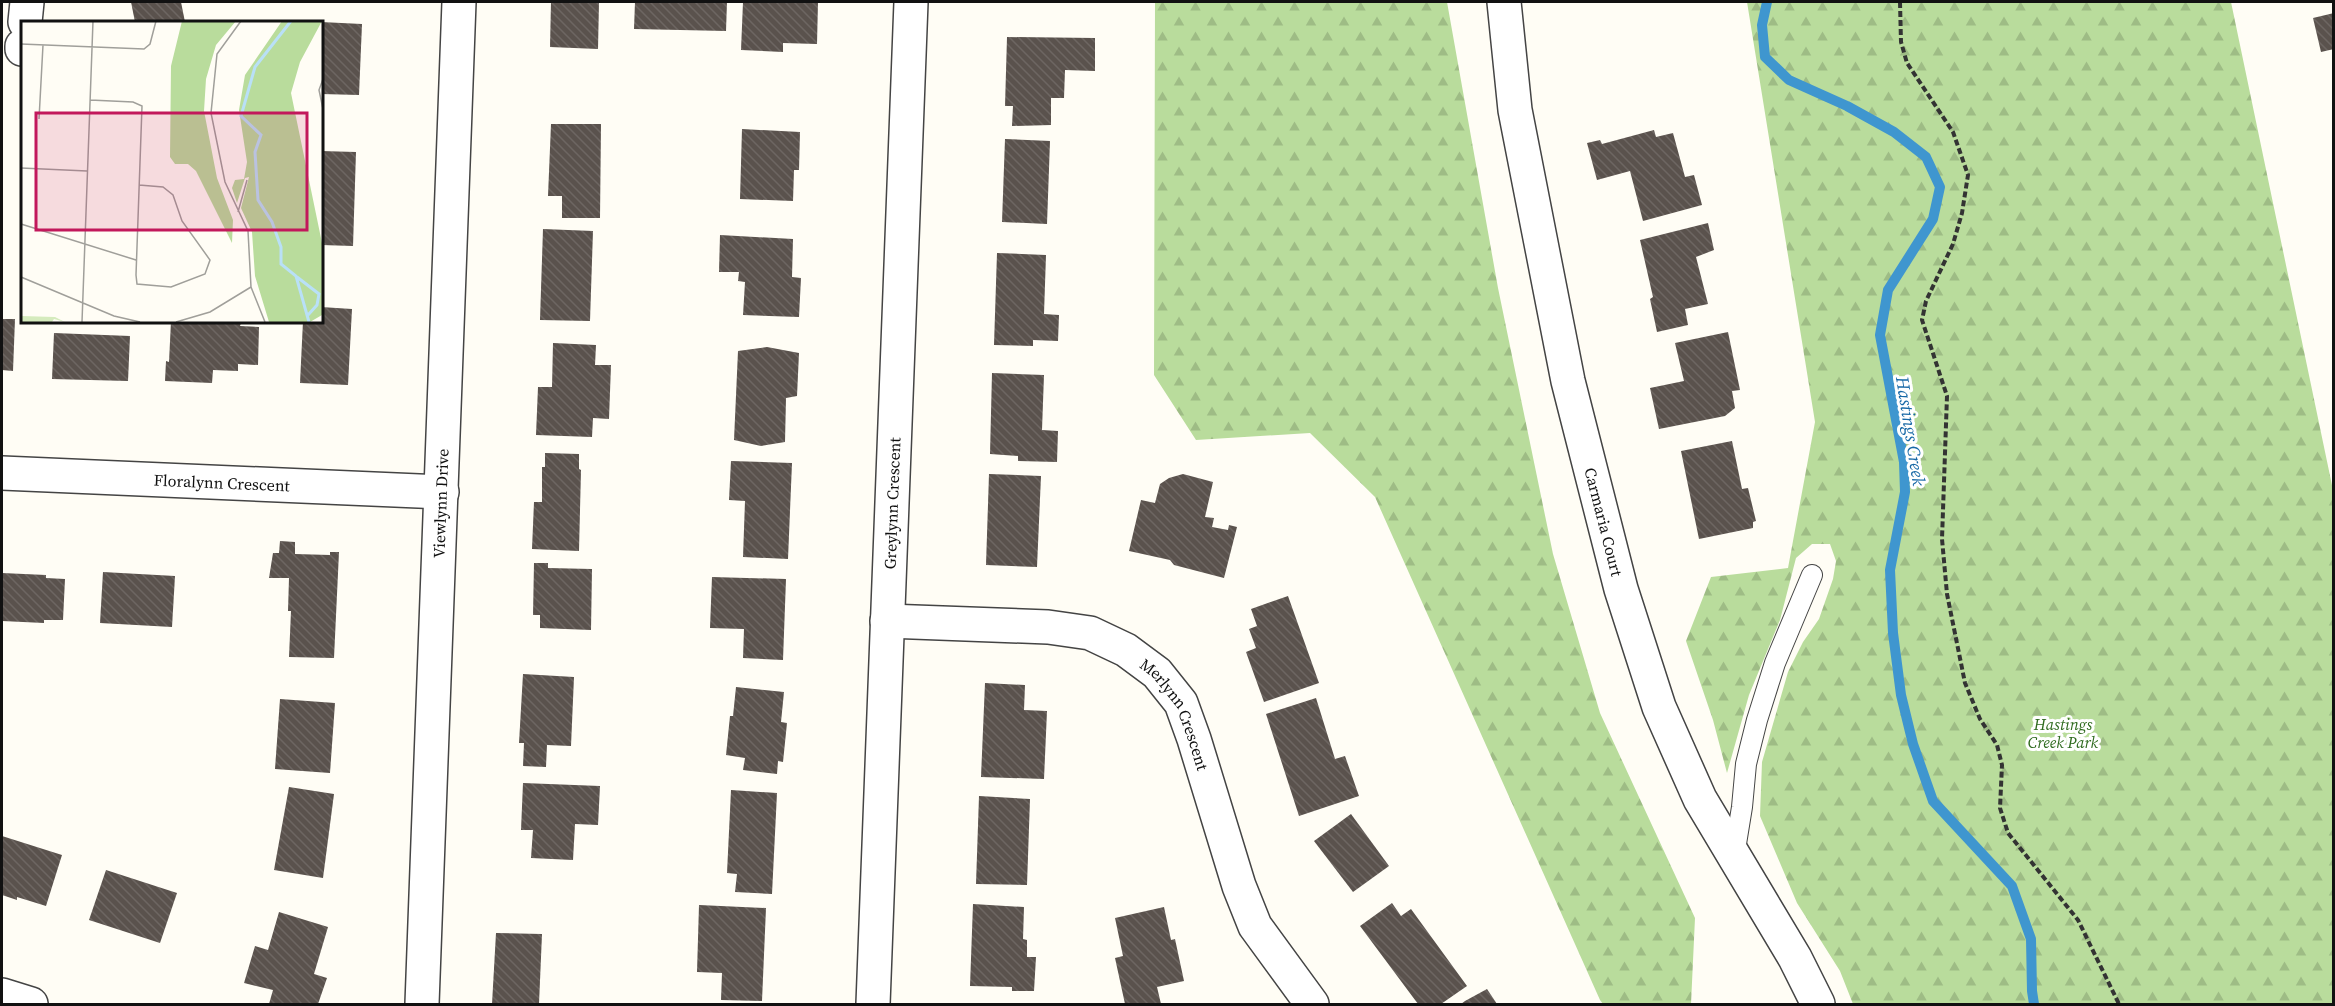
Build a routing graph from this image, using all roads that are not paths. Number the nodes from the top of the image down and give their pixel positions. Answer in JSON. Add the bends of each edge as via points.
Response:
{"nodes":[{"id":1,"x":27,"y":2,"type":"edge"},
{"id":2,"x":459,"y":2,"type":"edge"},
{"id":3,"x":911,"y":2,"type":"edge"},
{"id":4,"x":1504,"y":2,"type":"edge"},
{"id":5,"x":25,"y":21,"type":"edge"},
{"id":6,"x":2,"y":474,"type":"edge"},
{"id":7,"x":442,"y":492,"type":"junction"},
{"id":8,"x":1812,"y":575,"type":"dead end"},
{"id":9,"x":887,"y":621,"type":"junction"},
{"id":10,"x":1734,"y":856,"type":"junction"},
{"id":11,"x":2,"y":995,"type":"edge"},
{"id":12,"x":31,"y":1005,"type":"edge"},
{"id":13,"x":423,"y":1005,"type":"edge"},
{"id":14,"x":873,"y":1005,"type":"edge"},
{"id":15,"x":1312,"y":1005,"type":"edge"},
{"id":16,"x":1818,"y":1005,"type":"edge"}],
"edges":[{"from":1,"to":5,"type":"street"},
{"from":2,"to":7,"type":"street","name":"Viewlynn Drive"},
{"from":3,"to":9,"type":"street","name":"Greylynn Crescent"},
{"from":4,"to":10,"type":"street","name":"Carmaria Court","via":[[1515,110],[1566,369],[1621,589],[1659,707],[1700,799]]},
{"from":6,"to":7,"type":"street","name":"Floralynn Crescent"},
{"from":7,"to":13,"type":"street","name":"Viewlynn Drive"},
{"from":8,"to":10,"type":"lane","via":[[1774,663],[1757,720],[1746,764]]},
{"from":9,"to":14,"type":"street","name":"Greylynn Crescent"},
{"from":9,"to":15,"type":"street","name":"Merlynn Crescent","via":[[1048,627],[1090,633],[1126,650],[1157,674],[1180,703],[1188,721],[1255,926]]},
{"from":10,"to":16,"type":"street","name":"Carmaria Court","via":[[1795,958]]},
{"from":11,"to":12,"type":"street"}]}
